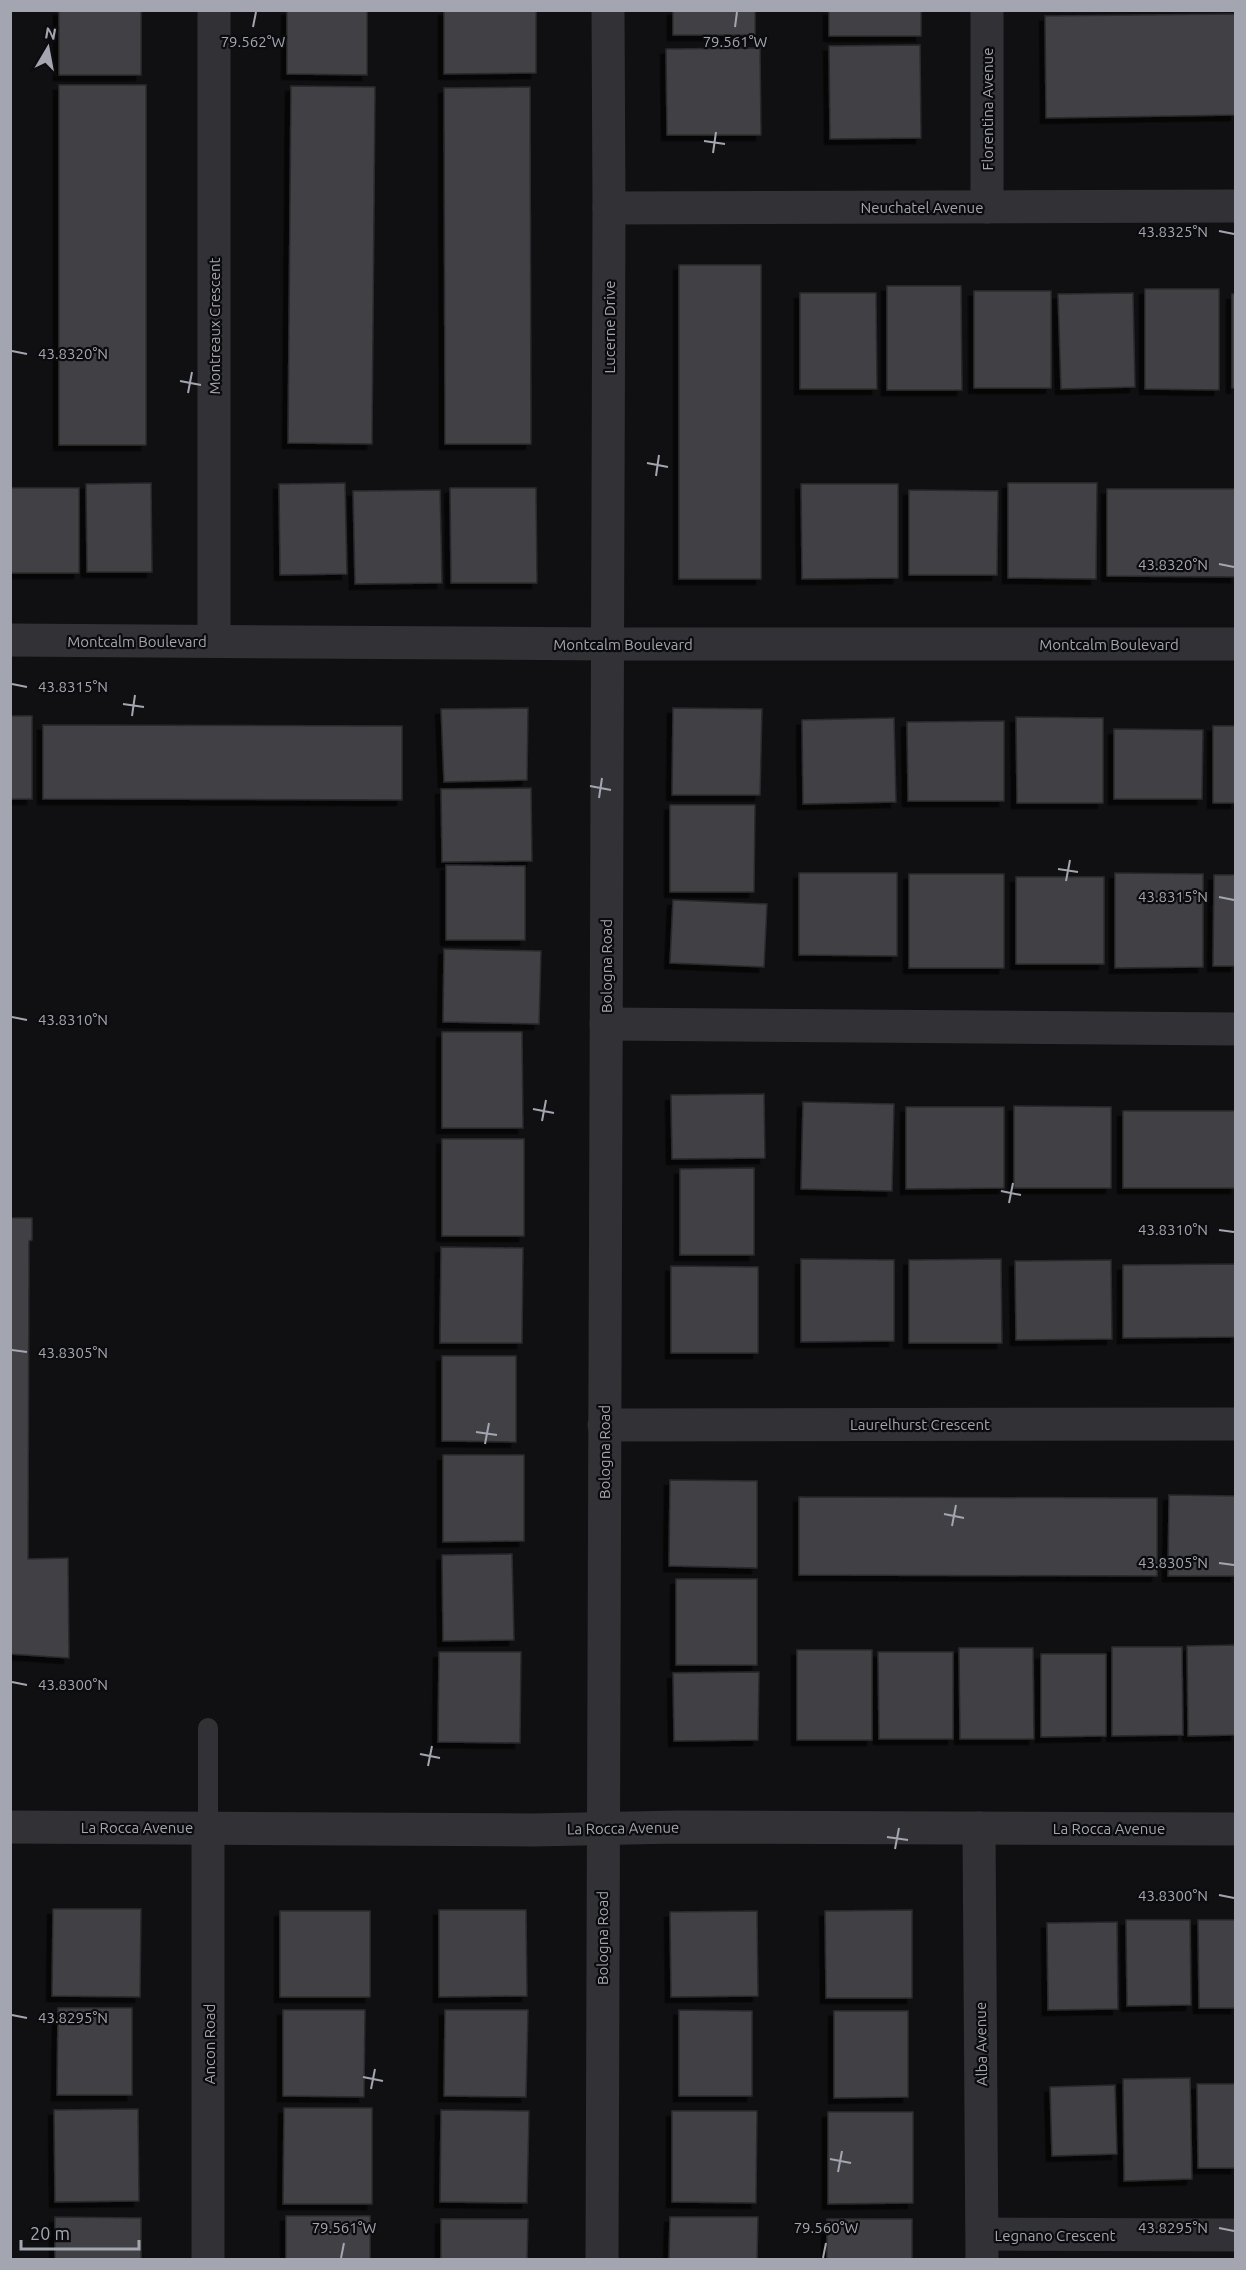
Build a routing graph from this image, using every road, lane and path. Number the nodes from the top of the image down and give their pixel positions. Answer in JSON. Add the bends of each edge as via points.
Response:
{"nodes":[{"id":1,"x":214,"y":10,"type":"edge"},
{"id":2,"x":608,"y":10,"type":"edge"},
{"id":3,"x":987,"y":10,"type":"edge"},
{"id":4,"x":1236,"y":206,"type":"edge"},
{"id":5,"x":987,"y":207,"type":"junction"},
{"id":6,"x":609,"y":208,"type":"junction"},
{"id":7,"x":10,"y":640,"type":"edge"},
{"id":8,"x":214,"y":641,"type":"junction"},
{"id":9,"x":607,"y":644,"type":"junction"},
{"id":10,"x":1236,"y":644,"type":"edge"},
{"id":11,"x":606,"y":1024,"type":"junction"},
{"id":12,"x":1236,"y":1029,"type":"edge"},
{"id":13,"x":1236,"y":1424,"type":"edge"},
{"id":14,"x":604,"y":1425,"type":"junction"},
{"id":15,"x":208,"y":1728,"type":"dead end"},
{"id":16,"x":10,"y":1827,"type":"edge"},
{"id":17,"x":208,"y":1828,"type":"junction"},
{"id":18,"x":979,"y":1828,"type":"junction"},
{"id":19,"x":603,"y":1829,"type":"junction"},
{"id":20,"x":1236,"y":1829,"type":"edge"},
{"id":21,"x":1236,"y":2235,"type":"edge"},
{"id":22,"x":982,"y":2247,"type":"edge"},
{"id":23,"x":208,"y":2259,"type":"edge"},
{"id":24,"x":602,"y":2259,"type":"edge"}],
"edges":[{"from":1,"to":8,"type":"street","name":"Montreaux Crescent"},
{"from":2,"to":6,"type":"street","name":"Lucerne Drive"},
{"from":3,"to":5,"type":"street","name":"Florentina Avenue"},
{"from":4,"to":5,"type":"street","name":"Neuchatel Avenue"},
{"from":5,"to":6,"type":"street","name":"Neuchatel Avenue"},
{"from":6,"to":9,"type":"street","name":"Lucerne Drive"},
{"from":7,"to":8,"type":"street","name":"Montcalm Boulevard"},
{"from":8,"to":9,"type":"street","name":"Montcalm Boulevard"},
{"from":9,"to":10,"type":"street","name":"Montcalm Boulevard"},
{"from":9,"to":11,"type":"street","name":"Bologna Road"},
{"from":11,"to":12,"type":"street"},
{"from":11,"to":14,"type":"street","name":"Bologna Road"},
{"from":13,"to":14,"type":"street","name":"Laurelhurst Crescent"},
{"from":14,"to":19,"type":"street","name":"Bologna Road"},
{"from":15,"to":17,"type":"lane"},
{"from":16,"to":17,"type":"street","name":"La Rocca Avenue"},
{"from":17,"to":19,"type":"street","name":"La Rocca Avenue"},
{"from":17,"to":23,"type":"street","name":"Ancon Road"},
{"from":18,"to":19,"type":"street","name":"La Rocca Avenue"},
{"from":18,"to":20,"type":"street","name":"La Rocca Avenue"},
{"from":18,"to":22,"type":"street","name":"Alba Avenue"},
{"from":19,"to":24,"type":"street","name":"Bologna Road"},
{"from":21,"to":22,"type":"street","name":"Legnano Crescent"}]}
